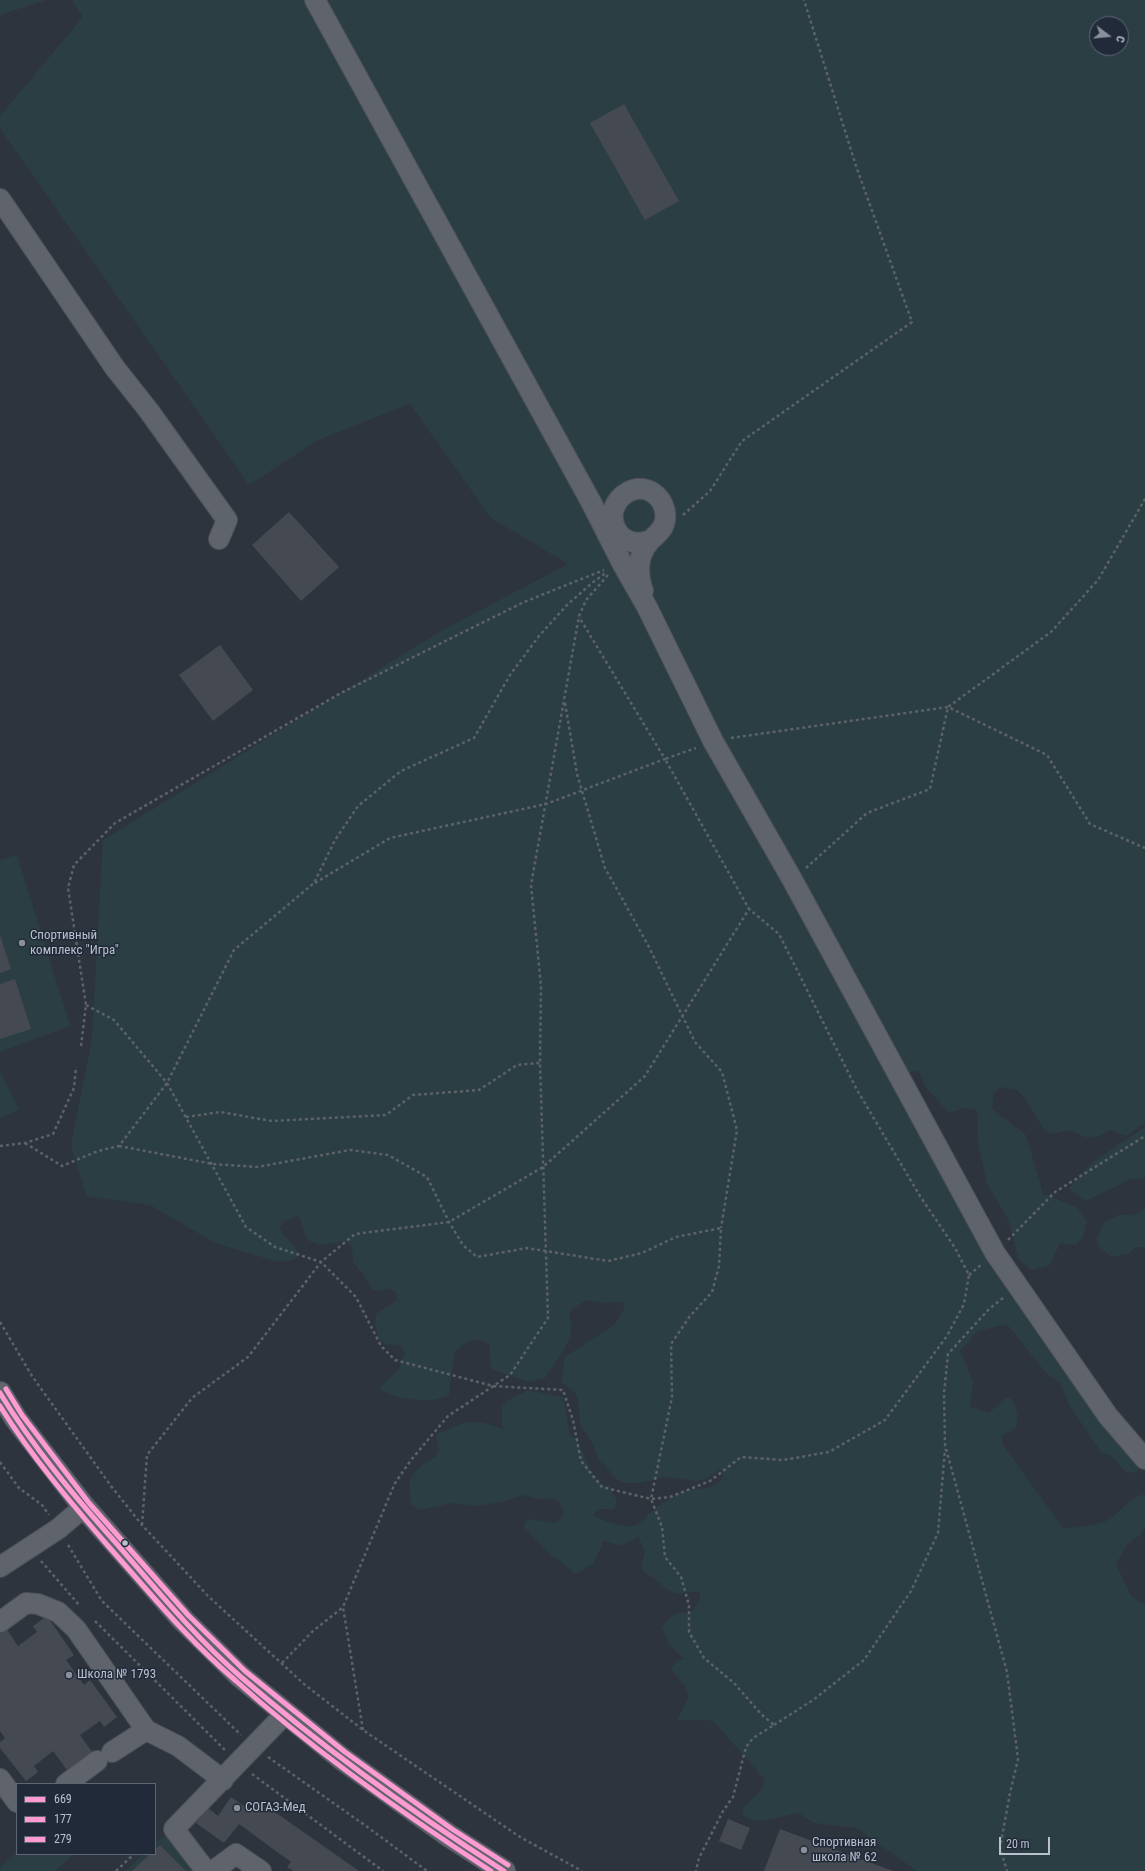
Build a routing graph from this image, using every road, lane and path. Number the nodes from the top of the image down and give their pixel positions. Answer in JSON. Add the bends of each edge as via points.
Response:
{"nodes":[{"id":1,"x":315,"y":0,"type":"edge"},
{"id":2,"x":804,"y":0,"type":"edge"},
{"id":3,"x":0,"y":200,"type":"edge"},
{"id":4,"x":622,"y":496,"type":"junction"},
{"id":5,"x":1145,"y":499,"type":"edge"},
{"id":6,"x":591,"y":502,"type":"junction"},
{"id":7,"x":682,"y":516,"type":"dead end"},
{"id":8,"x":219,"y":539,"type":"dead end"},
{"id":9,"x":651,"y":540,"type":"junction"},
{"id":10,"x":622,"y":563,"type":"junction"},
{"id":11,"x":647,"y":607,"type":"junction"},
{"id":12,"x":579,"y":616,"type":"junction"},
{"id":13,"x":564,"y":700,"type":"junction"},
{"id":14,"x":948,"y":706,"type":"junction"},
{"id":15,"x":713,"y":741,"type":"junction"},
{"id":16,"x":665,"y":759,"type":"junction"},
{"id":17,"x":582,"y":791,"type":"junction"},
{"id":18,"x":546,"y":804,"type":"junction"},
{"id":19,"x":1145,"y":848,"type":"edge"},
{"id":20,"x":793,"y":881,"type":"junction"},
{"id":21,"x":314,"y":883,"type":"junction"},
{"id":22,"x":749,"y":909,"type":"junction"},
{"id":23,"x":86,"y":1005,"type":"junction"},
{"id":24,"x":682,"y":1016,"type":"junction"},
{"id":25,"x":81,"y":1046,"type":"dead end"},
{"id":26,"x":540,"y":1063,"type":"junction"},
{"id":27,"x":76,"y":1067,"type":"dead end"},
{"id":28,"x":167,"y":1083,"type":"junction"},
{"id":29,"x":186,"y":1117,"type":"junction"},
{"id":30,"x":1145,"y":1136,"type":"edge"},
{"id":31,"x":25,"y":1143,"type":"junction"},
{"id":32,"x":0,"y":1146,"type":"edge"},
{"id":33,"x":119,"y":1146,"type":"junction"},
{"id":34,"x":213,"y":1164,"type":"junction"},
{"id":35,"x":543,"y":1167,"type":"junction"},
{"id":36,"x":449,"y":1222,"type":"junction"},
{"id":37,"x":721,"y":1228,"type":"junction"},
{"id":38,"x":546,"y":1252,"type":"junction"},
{"id":39,"x":995,"y":1253,"type":"junction"},
{"id":40,"x":321,"y":1262,"type":"junction"},
{"id":41,"x":968,"y":1275,"type":"junction"},
{"id":42,"x":1018,"y":1286,"type":"junction"},
{"id":43,"x":0,"y":1322,"type":"edge"},
{"id":44,"x":493,"y":1386,"type":"junction"},
{"id":45,"x":0,"y":1393,"type":"edge"},
{"id":46,"x":945,"y":1445,"type":"junction"},
{"id":47,"x":1145,"y":1459,"type":"edge"},
{"id":48,"x":0,"y":1462,"type":"edge"},
{"id":49,"x":651,"y":1499,"type":"junction"},
{"id":50,"x":84,"y":1507,"type":"junction"},
{"id":51,"x":50,"y":1517,"type":"dead end"},
{"id":52,"x":142,"y":1525,"type":"junction"},
{"id":53,"x":66,"y":1542,"type":"dead end"},
{"id":54,"x":29,"y":1547,"type":"junction"},
{"id":55,"x":0,"y":1567,"type":"edge"},
{"id":56,"x":343,"y":1608,"type":"junction"},
{"id":57,"x":83,"y":1609,"type":"dead end"},
{"id":58,"x":93,"y":1620,"type":"dead end"},
{"id":59,"x":0,"y":1622,"type":"edge"},
{"id":60,"x":282,"y":1663,"type":"junction"},
{"id":61,"x":285,"y":1714,"type":"junction"},
{"id":62,"x":774,"y":1725,"type":"junction"},
{"id":63,"x":146,"y":1730,"type":"junction"},
{"id":64,"x":363,"y":1730,"type":"junction"},
{"id":65,"x":254,"y":1747,"type":"junction"},
{"id":66,"x":239,"y":1764,"type":"junction"},
{"id":67,"x":0,"y":1779,"type":"edge"},
{"id":68,"x":223,"y":1780,"type":"junction"},
{"id":69,"x":67,"y":1783,"type":"edge"},
{"id":70,"x":16,"y":1801,"type":"edge"},
{"id":71,"x":133,"y":1855,"type":"edge"},
{"id":72,"x":116,"y":1871,"type":"edge"},
{"id":73,"x":206,"y":1871,"type":"edge"},
{"id":74,"x":213,"y":1871,"type":"edge"},
{"id":75,"x":261,"y":1871,"type":"edge"},
{"id":76,"x":384,"y":1871,"type":"edge"},
{"id":77,"x":427,"y":1871,"type":"edge"},
{"id":78,"x":503,"y":1871,"type":"edge"},
{"id":79,"x":582,"y":1871,"type":"edge"},
{"id":80,"x":696,"y":1871,"type":"edge"},
{"id":81,"x":1007,"y":1871,"type":"edge"}],
"edges":[{"from":1,"to":6,"type":"street"},
{"from":2,"to":7,"type":"path","via":[[856,166],[912,322],[742,441],[710,491]]},
{"from":3,"to":8,"type":"street","via":[[112,371],[149,411],[227,520]]},
{"from":4,"to":6,"type":"street","via":[[610,501]]},
{"from":4,"to":9,"type":"street","via":[[615,504],[612,519],[615,531],[631,543],[642,544]]},
{"from":4,"to":9,"type":"street","via":[[638,488],[650,490],[657,495],[662,503],[665,522],[660,532]]},
{"from":5,"to":14,"type":"path","via":[[1098,580],[1051,632]]},
{"from":6,"to":10,"type":"street"},
{"from":9,"to":11,"type":"street","via":[[643,550],[639,565],[640,581]]},
{"from":10,"to":11,"type":"street"},
{"from":10,"to":12,"type":"path","via":[[586,600]]},
{"from":10,"to":21,"type":"path","via":[[592,583],[567,605],[539,636],[510,675],[474,738],[401,770],[358,806],[335,840]]},
{"from":10,"to":23,"type":"path","via":[[524,602],[341,693],[115,824],[74,865],[68,888]]},
{"from":11,"to":15,"type":"street"},
{"from":12,"to":13,"type":"path"},
{"from":12,"to":16,"type":"path"},
{"from":13,"to":17,"type":"path"},
{"from":13,"to":18,"type":"path"},
{"from":14,"to":15,"type":"path"},
{"from":14,"to":19,"type":"path","via":[[1047,755],[1090,824]]},
{"from":14,"to":20,"type":"path","via":[[930,789],[867,813]]},
{"from":15,"to":16,"type":"path"},
{"from":15,"to":20,"type":"street"},
{"from":16,"to":17,"type":"path"},
{"from":16,"to":22,"type":"path"},
{"from":17,"to":18,"type":"path"},
{"from":17,"to":24,"type":"path","via":[[606,868],[648,945]]},
{"from":18,"to":21,"type":"path","via":[[390,838]]},
{"from":18,"to":26,"type":"path","via":[[531,886],[541,986]]},
{"from":20,"to":39,"type":"street"},
{"from":21,"to":28,"type":"path","via":[[234,950]]},
{"from":22,"to":24,"type":"path"},
{"from":22,"to":41,"type":"path","via":[[779,934],[857,1090]]},
{"from":23,"to":25,"type":"path"},
{"from":23,"to":28,"type":"path","via":[[114,1020]]},
{"from":24,"to":35,"type":"path","via":[[645,1076]]},
{"from":24,"to":37,"type":"path","via":[[695,1042],[722,1072],[737,1130]]},
{"from":26,"to":29,"type":"path","via":[[517,1065],[479,1090],[413,1094],[386,1115],[272,1121],[220,1112]]},
{"from":26,"to":35,"type":"path"},
{"from":27,"to":31,"type":"path","via":[[74,1088],[53,1134]]},
{"from":28,"to":29,"type":"path"},
{"from":28,"to":33,"type":"path"},
{"from":29,"to":34,"type":"path"},
{"from":30,"to":39,"type":"path","via":[[1055,1192]]},
{"from":31,"to":32,"type":"path"},
{"from":31,"to":33,"type":"path","via":[[62,1166],[98,1151]]},
{"from":33,"to":34,"type":"path"},
{"from":34,"to":36,"type":"path","via":[[257,1167],[350,1150],[388,1155],[427,1177]]},
{"from":34,"to":40,"type":"path","via":[[246,1227],[275,1247]]},
{"from":35,"to":36,"type":"path"},
{"from":35,"to":38,"type":"path"},
{"from":36,"to":38,"type":"path","via":[[463,1245],[477,1257],[527,1248]]},
{"from":36,"to":40,"type":"path","via":[[355,1234]]},
{"from":37,"to":38,"type":"path","via":[[676,1237],[642,1253],[608,1261]]},
{"from":37,"to":49,"type":"path","via":[[719,1266],[712,1292],[690,1316],[671,1344],[672,1397]]},
{"from":38,"to":44,"type":"path","via":[[548,1318],[510,1375]]},
{"from":39,"to":41,"type":"path"},
{"from":39,"to":42,"type":"street"},
{"from":40,"to":44,"type":"path","via":[[356,1297],[381,1346],[395,1360]]},
{"from":40,"to":52,"type":"path","via":[[248,1357],[192,1398],[147,1455]]},
{"from":41,"to":49,"type":"path","via":[[964,1304],[946,1336],[885,1420],[829,1452],[783,1460],[741,1457],[710,1481],[670,1497]]},
{"from":42,"to":46,"type":"path","via":[[989,1309],[948,1354],[944,1393]]},
{"from":42,"to":47,"type":"street","via":[[1108,1416]]},
{"from":43,"to":52,"type":"path","via":[[32,1376],[110,1486]]},
{"from":44,"to":49,"type":"path","via":[[563,1390],[573,1420],[581,1461],[602,1487]]},
{"from":44,"to":56,"type":"path","via":[[448,1416],[395,1483]]},
{"from":45,"to":50,"type":"main road","via":[[16,1419]]},
{"from":46,"to":62,"type":"path","via":[[938,1533],[911,1591],[864,1660],[813,1700]]},
{"from":46,"to":81,"type":"path","via":[[1007,1672],[1018,1759],[1000,1848]]},
{"from":48,"to":51,"type":"path","via":[[19,1488],[42,1505]]},
{"from":49,"to":62,"type":"path","via":[[662,1527],[665,1556],[681,1577],[689,1605],[689,1632],[704,1658],[734,1683]]},
{"from":50,"to":54,"type":"street","via":[[58,1529]]},
{"from":50,"to":61,"type":"main road","via":[[183,1620],[240,1676]]},
{"from":52,"to":60,"type":"path","via":[[208,1596]]},
{"from":53,"to":65,"type":"path","via":[[102,1601]]},
{"from":54,"to":55,"type":"street"},
{"from":54,"to":57,"type":"path"},
{"from":56,"to":60,"type":"path","via":[[313,1631]]},
{"from":56,"to":64,"type":"path"},
{"from":58,"to":66,"type":"path"},
{"from":59,"to":63,"type":"street","via":[[26,1603],[38,1604],[58,1612],[76,1629]]},
{"from":60,"to":64,"type":"path","via":[[304,1684]]},
{"from":61,"to":65,"type":"street"},
{"from":61,"to":78,"type":"main road","via":[[347,1763]]},
{"from":62,"to":80,"type":"path","via":[[753,1738],[746,1747],[733,1798],[699,1858]]},
{"from":63,"to":68,"type":"street","via":[[178,1746]]},
{"from":63,"to":69,"type":"street"},
{"from":64,"to":79,"type":"path","via":[[520,1837]]},
{"from":65,"to":66,"type":"street"},
{"from":65,"to":77,"type":"path"},
{"from":66,"to":68,"type":"street"},
{"from":66,"to":76,"type":"path"},
{"from":67,"to":70,"type":"street"},
{"from":68,"to":73,"type":"street","via":[[174,1829]]},
{"from":71,"to":72,"type":"path"},
{"from":74,"to":75,"type":"street","via":[[236,1854]]}]}
